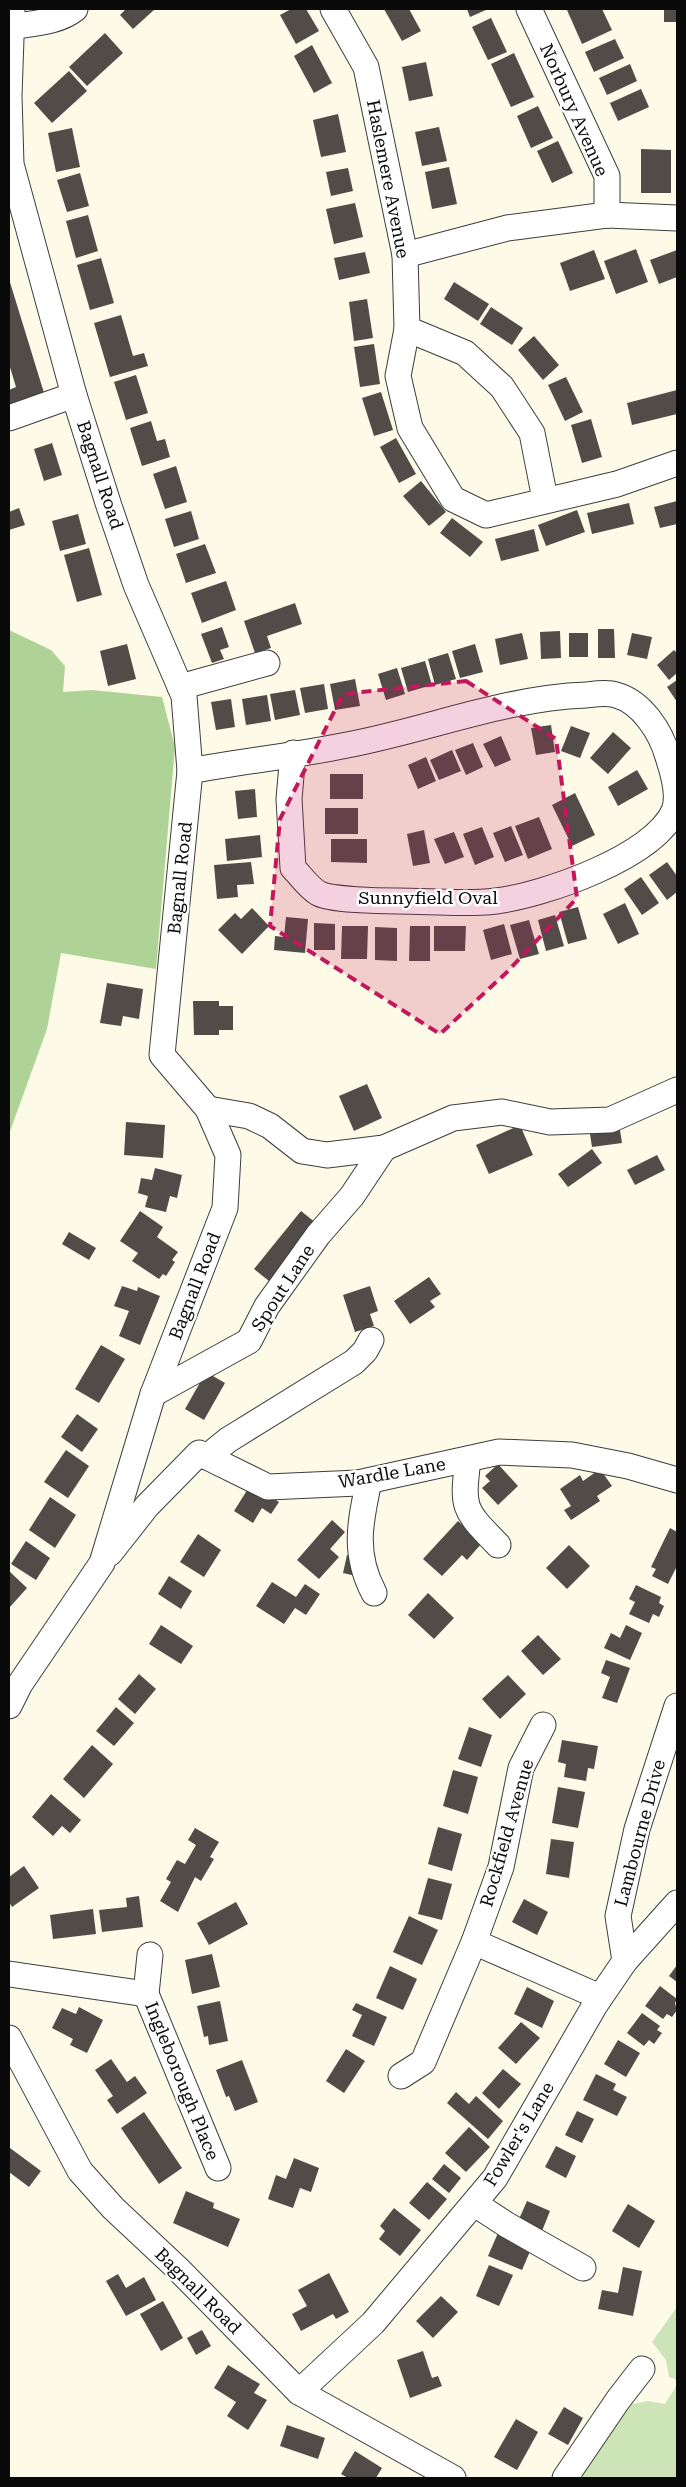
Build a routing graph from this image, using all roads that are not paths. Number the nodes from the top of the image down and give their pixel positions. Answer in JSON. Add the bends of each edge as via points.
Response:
{"nodes":[{"id":1,"x":75,"y":9,"type":"edge"},
{"id":2,"x":333,"y":9,"type":"edge"},
{"id":3,"x":528,"y":9,"type":"edge"},
{"id":4,"x":12,"y":18,"type":"edge"},
{"id":5,"x":10,"y":165,"type":"edge"},
{"id":6,"x":607,"y":215,"type":"junction"},
{"id":7,"x":677,"y":218,"type":"edge"},
{"id":8,"x":405,"y":255,"type":"junction"},
{"id":9,"x":407,"y":330,"type":"junction"},
{"id":10,"x":74,"y":395,"type":"junction"},
{"id":11,"x":9,"y":418,"type":"edge"},
{"id":12,"x":677,"y":463,"type":"edge"},
{"id":13,"x":545,"y":499,"type":"junction"},
{"id":14,"x":267,"y":662,"type":"dead end"},
{"id":15,"x":180,"y":687,"type":"junction"},
{"id":16,"x":293,"y":753,"type":"junction"},
{"id":17,"x":190,"y":772,"type":"junction"},
{"id":18,"x":677,"y":1090,"type":"edge"},
{"id":19,"x":208,"y":1109,"type":"junction"},
{"id":20,"x":384,"y":1148,"type":"junction"},
{"id":21,"x":371,"y":1340,"type":"dead end"},
{"id":22,"x":153,"y":1394,"type":"junction"},
{"id":23,"x":207,"y":1457,"type":"junction"},
{"id":24,"x":468,"y":1459,"type":"junction"},
{"id":25,"x":677,"y":1480,"type":"edge"},
{"id":26,"x":369,"y":1481,"type":"junction"},
{"id":27,"x":498,"y":1545,"type":"dead end"},
{"id":28,"x":102,"y":1563,"type":"junction"},
{"id":29,"x":374,"y":1593,"type":"dead end"},
{"id":30,"x":9,"y":1706,"type":"edge"},
{"id":31,"x":677,"y":1706,"type":"edge"},
{"id":32,"x":543,"y":1725,"type":"dead end"},
{"id":33,"x":677,"y":1904,"type":"edge"},
{"id":34,"x":474,"y":1942,"type":"junction"},
{"id":35,"x":150,"y":1955,"type":"dead end"},
{"id":36,"x":626,"y":1961,"type":"junction"},
{"id":37,"x":9,"y":1974,"type":"edge"},
{"id":38,"x":146,"y":1994,"type":"junction"},
{"id":39,"x":600,"y":1997,"type":"junction"},
{"id":40,"x":9,"y":2038,"type":"edge"},
{"id":41,"x":401,"y":2076,"type":"dead end"},
{"id":42,"x":218,"y":2168,"type":"dead end"},
{"id":43,"x":475,"y":2204,"type":"junction"},
{"id":44,"x":583,"y":2268,"type":"dead end"},
{"id":45,"x":642,"y":2369,"type":"dead end"},
{"id":46,"x":299,"y":2392,"type":"junction"},
{"id":47,"x":416,"y":2468,"type":"edge"},
{"id":48,"x":453,"y":2478,"type":"edge"},
{"id":49,"x":565,"y":2478,"type":"edge"}],
"edges":[{"from":1,"to":4,"type":"street","via":[[56,19]]},
{"from":2,"to":8,"type":"street","name":"Haslemere Avenue","via":[[366,67]]},
{"from":3,"to":6,"type":"street","name":"Norbury Avenue","via":[[607,176]]},
{"from":4,"to":5,"type":"street","name":"Bagnall Road"},
{"from":5,"to":10,"type":"street","name":"Bagnall Road"},
{"from":6,"to":7,"type":"street"},
{"from":6,"to":8,"type":"street","via":[[507,228]]},
{"from":8,"to":9,"type":"street","name":"Haslemere Avenue"},
{"from":9,"to":13,"type":"street","via":[[465,353],[502,387],[532,433]]},
{"from":9,"to":13,"type":"street","name":"Haslemere Avenue","via":[[398,376],[410,428],[453,499],[486,515]]},
{"from":10,"to":11,"type":"street"},
{"from":10,"to":15,"type":"street","name":"Bagnall Road","via":[[136,585]]},
{"from":12,"to":13,"type":"street","name":"Haslemere Avenue","via":[[617,484]]},
{"from":14,"to":15,"type":"street"},
{"from":15,"to":17,"type":"street","name":"Bagnall Road","via":[[184,696]]},
{"from":16,"to":16,"type":"street","name":"Sunnyfield Oval","via":[[289,799],[293,868],[318,893],[369,901],[496,901],[576,880],[635,850],[660,832],[675,809],[675,781],[668,754],[651,721],[631,701],[614,694],[571,695],[522,702],[346,746]]},
{"from":16,"to":17,"type":"street","name":"Sunnyfield Oval"},
{"from":17,"to":19,"type":"street","name":"Bagnall Road","via":[[162,1055]]},
{"from":18,"to":20,"type":"street","via":[[610,1120],[550,1122],[502,1112],[453,1118]]},
{"from":19,"to":20,"type":"street","via":[[249,1116],[270,1126],[302,1151],[327,1155]]},
{"from":19,"to":22,"type":"street","name":"Bagnall Road","via":[[228,1155],[225,1208]]},
{"from":20,"to":22,"type":"street","name":"Spout Lane","via":[[352,1196],[267,1306],[249,1340]]},
{"from":21,"to":23,"type":"street","via":[[354,1362],[228,1440]]},
{"from":22,"to":28,"type":"street","name":"Bagnall Road"},
{"from":23,"to":26,"type":"street","name":"Wardle Lane","via":[[268,1486]]},
{"from":23,"to":28,"type":"street","via":[[199,1453],[147,1506]]},
{"from":24,"to":25,"type":"street","name":"Wardle Lane","via":[[499,1452],[572,1455]]},
{"from":24,"to":26,"type":"street","name":"Wardle Lane"},
{"from":24,"to":27,"type":"street","via":[[464,1495],[470,1516]]},
{"from":26,"to":29,"type":"street","via":[[359,1545]]},
{"from":28,"to":30,"type":"street","name":"Bagnall Road","via":[[20,1684]]},
{"from":31,"to":36,"type":"street","name":"Lambourne Drive","via":[[638,1829],[618,1916]]},
{"from":32,"to":34,"type":"street","name":"Rockfield Avenue","via":[[521,1768],[501,1868]]},
{"from":33,"to":36,"type":"street","name":"Fowler's Lane"},
{"from":34,"to":39,"type":"street"},
{"from":34,"to":41,"type":"street","name":"Rockfield Avenue","via":[[423,2062]]},
{"from":35,"to":38,"type":"street","name":"Ingleborough Place"},
{"from":36,"to":39,"type":"street","name":"Fowler's Lane"},
{"from":37,"to":38,"type":"street","name":"Ingleborough Place"},
{"from":38,"to":42,"type":"street","name":"Ingleborough Place"},
{"from":39,"to":43,"type":"street","name":"Fowler's Lane","via":[[495,2178]]},
{"from":40,"to":46,"type":"street","name":"Bagnall Road","via":[[80,2170],[113,2208]]},
{"from":43,"to":44,"type":"street"},
{"from":43,"to":46,"type":"street","name":"Fowler's Lane","via":[[373,2323]]},
{"from":45,"to":49,"type":"street"},
{"from":46,"to":47,"type":"street","name":"Bagnall Road"},
{"from":47,"to":48,"type":"street","name":"Bagnall Road"}]}
